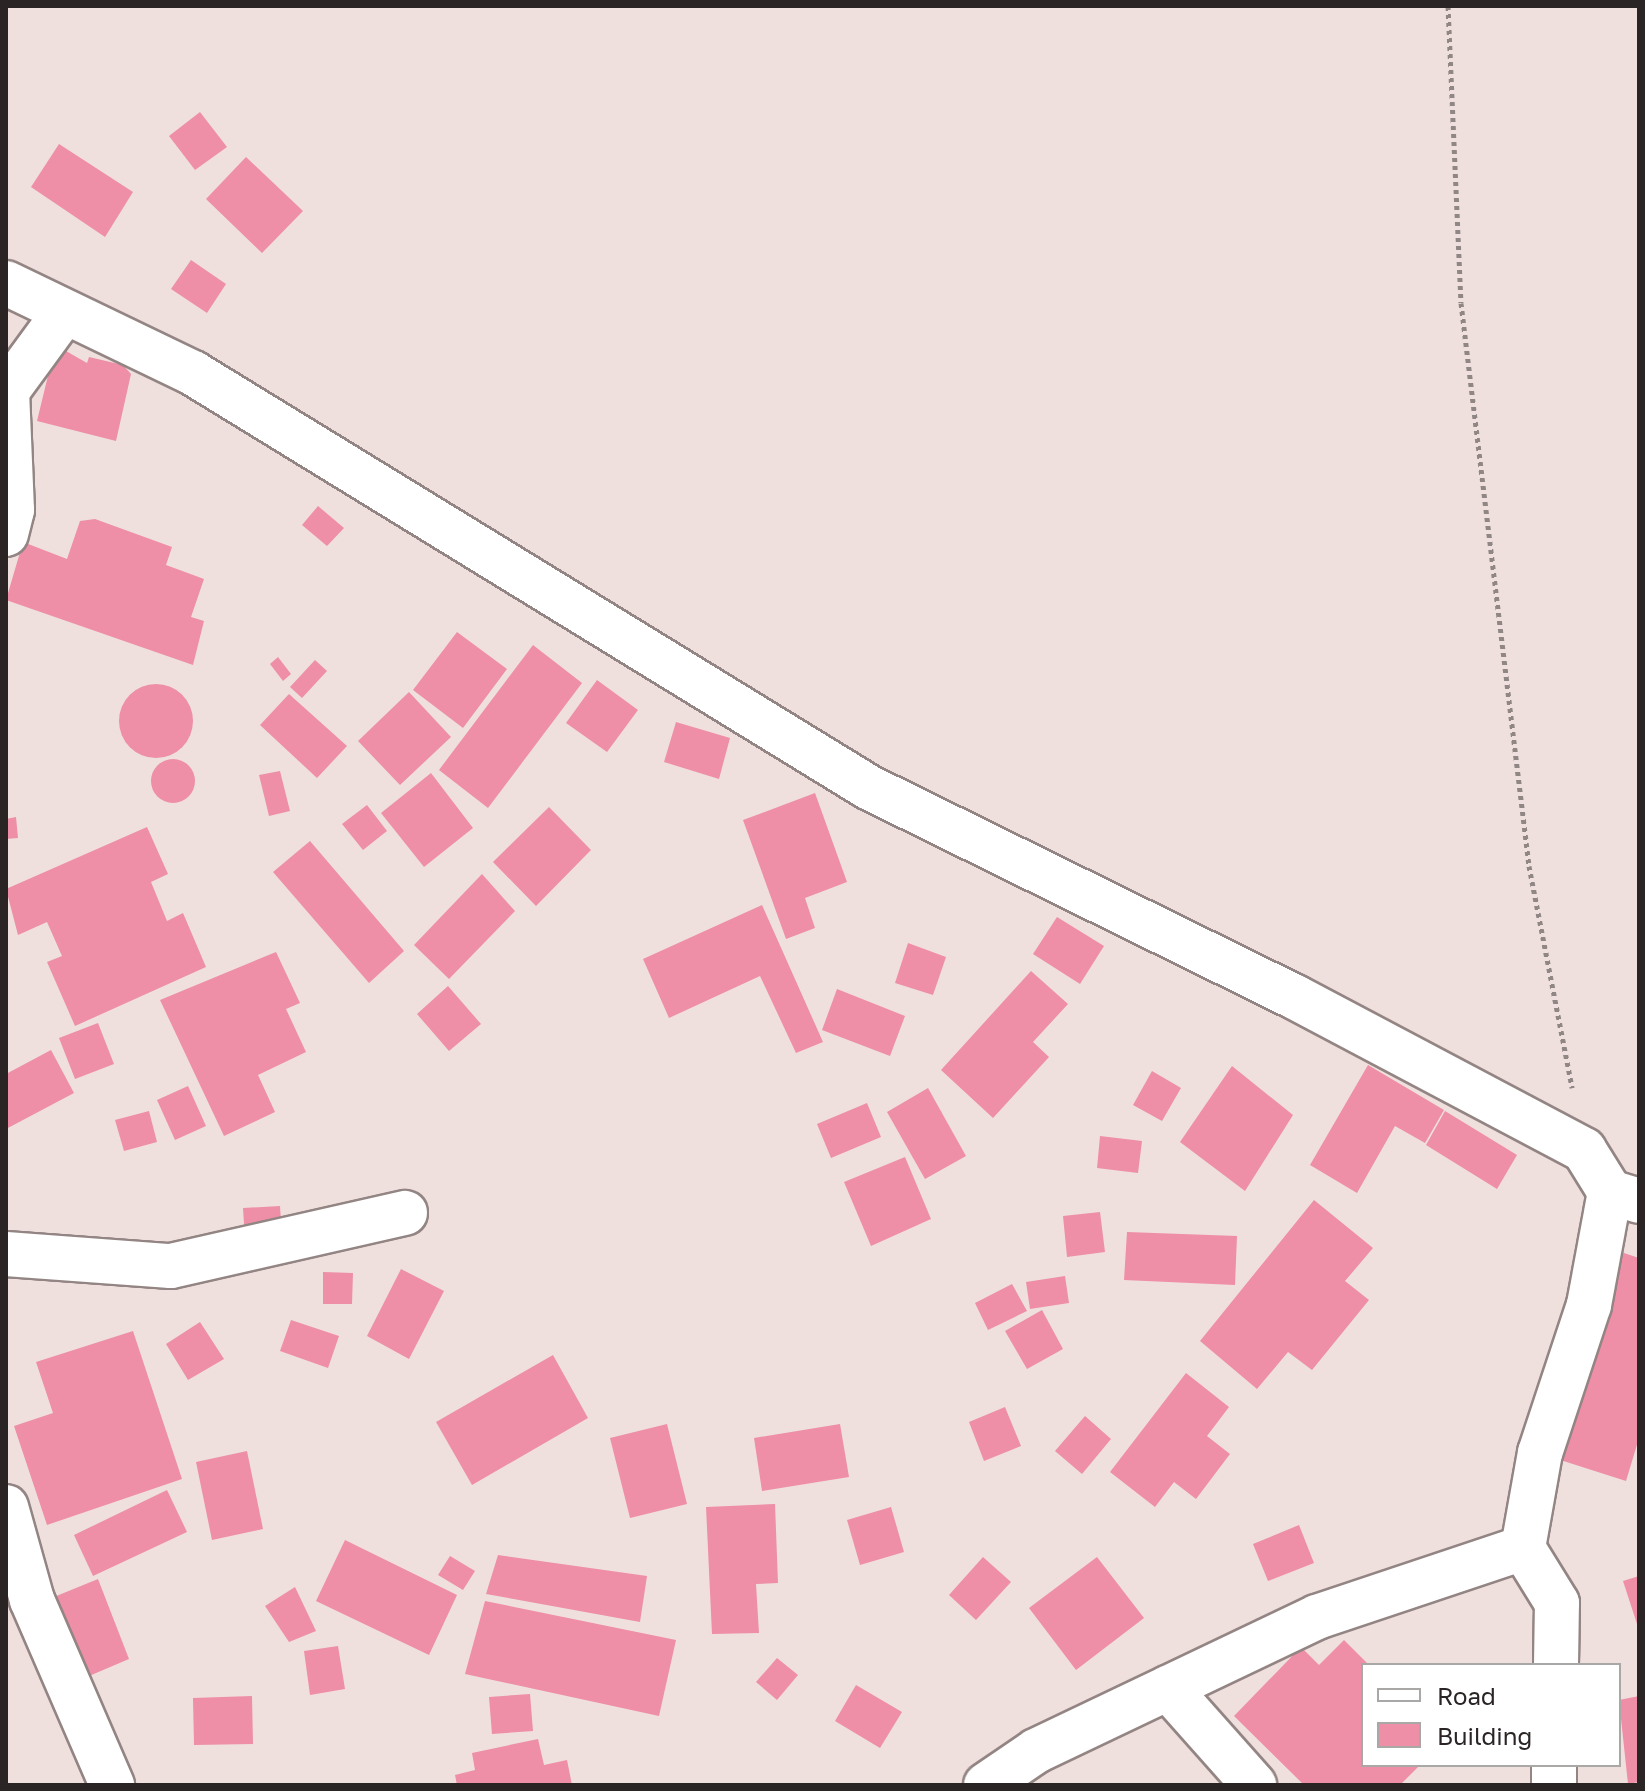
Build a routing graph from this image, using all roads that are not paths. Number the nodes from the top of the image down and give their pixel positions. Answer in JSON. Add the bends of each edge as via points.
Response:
{"nodes":[{"id":1,"x":6,"y":283,"type":"edge"},
{"id":2,"x":64,"y":313,"type":"junction"},
{"id":3,"x":6,"y":534,"type":"edge"},
{"id":4,"x":1625,"y":1196,"type":"edge"},
{"id":5,"x":405,"y":1213,"type":"dead end"},
{"id":6,"x":6,"y":1254,"type":"edge"},
{"id":7,"x":6,"y":1507,"type":"edge"},
{"id":8,"x":1523,"y":1548,"type":"junction"},
{"id":9,"x":1556,"y":1663,"type":"edge"},
{"id":10,"x":1168,"y":1688,"type":"junction"},
{"id":11,"x":112,"y":1785,"type":"edge"},
{"id":12,"x":986,"y":1785,"type":"edge"},
{"id":13,"x":1254,"y":1785,"type":"edge"}],
"edges":[{"from":1,"to":2,"type":"street"},
{"from":2,"to":3,"type":"street","via":[[7,391],[12,510]]},
{"from":2,"to":4,"type":"street","via":[[193,373],[390,489],[868,787],[1295,997],[1584,1150]]},
{"from":4,"to":8,"type":"street","via":[[1540,1453]]},
{"from":5,"to":6,"type":"street","via":[[171,1266]]},
{"from":7,"to":11,"type":"street","via":[[32,1600]]},
{"from":8,"to":9,"type":"street","via":[[1557,1603]]},
{"from":8,"to":10,"type":"street","via":[[1317,1617]]},
{"from":10,"to":12,"type":"street","via":[[1036,1751]]},
{"from":10,"to":13,"type":"street"}]}
